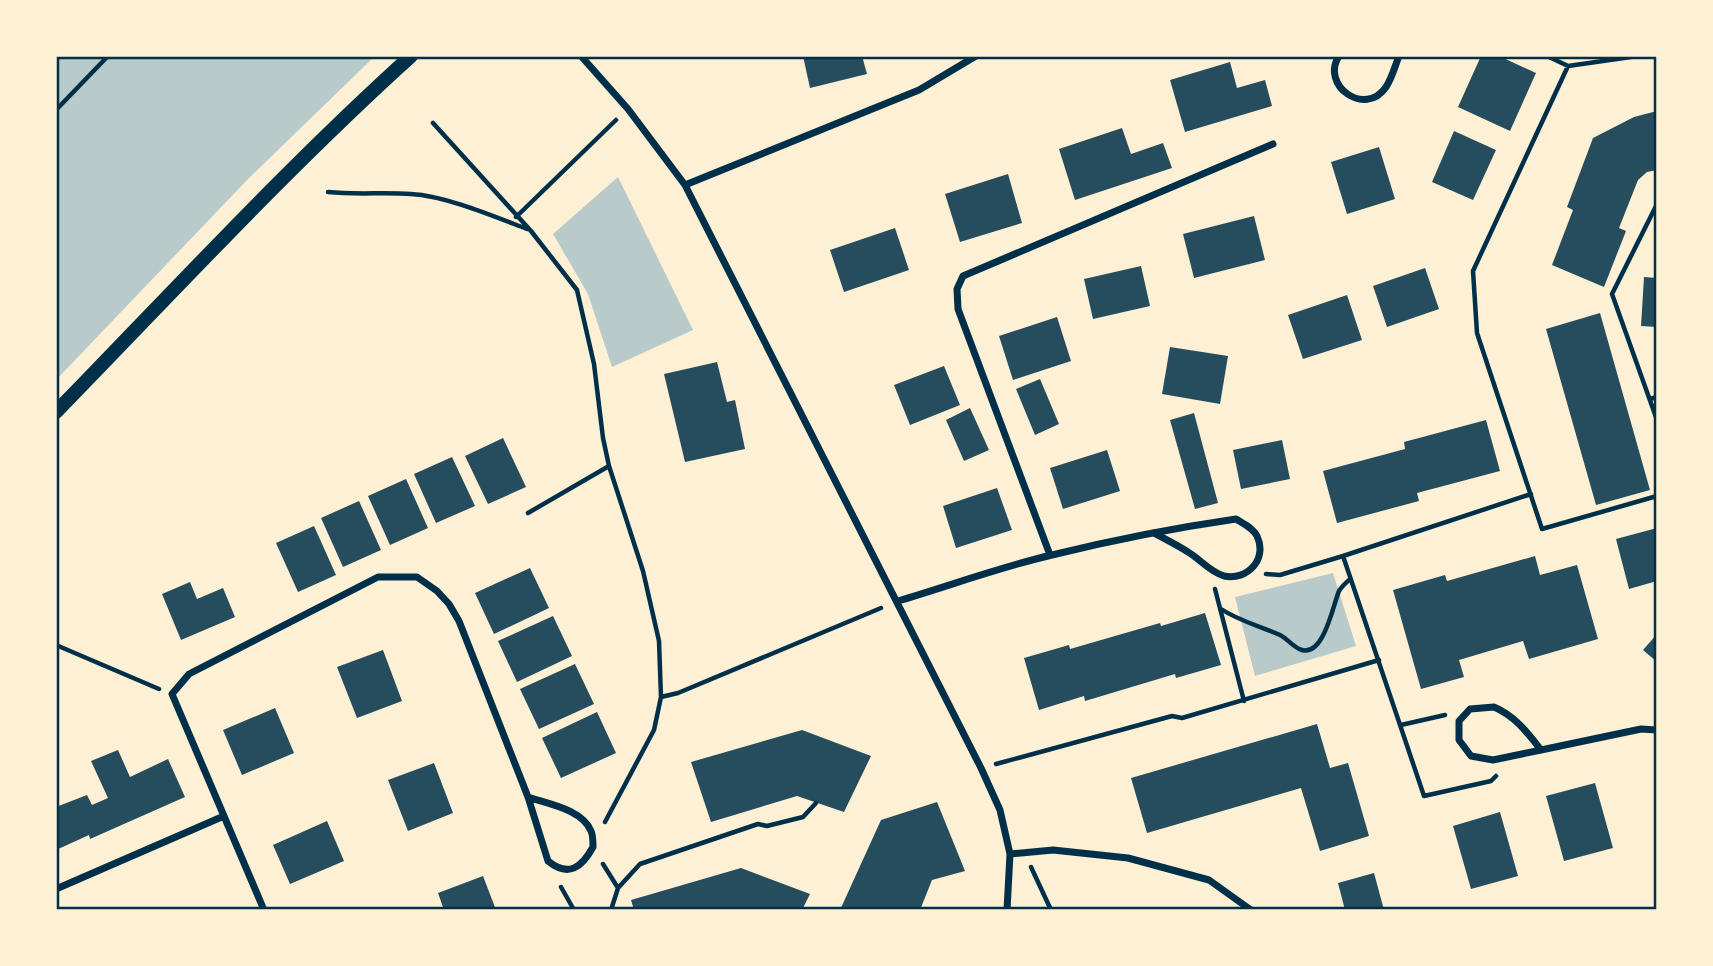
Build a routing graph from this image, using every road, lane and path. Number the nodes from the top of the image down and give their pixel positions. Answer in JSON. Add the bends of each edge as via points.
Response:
{"nodes":[{"id":1,"x":108,"y":56,"type":"edge"},
{"id":2,"x":411,"y":56,"type":"edge"},
{"id":3,"x":581,"y":56,"type":"edge"},
{"id":4,"x":976,"y":56,"type":"edge"},
{"id":5,"x":1339,"y":56,"type":"edge"},
{"id":6,"x":1399,"y":56,"type":"edge"},
{"id":7,"x":1547,"y":56,"type":"edge"},
{"id":8,"x":1638,"y":56,"type":"edge"},
{"id":9,"x":1568,"y":65,"type":"junction"},
{"id":10,"x":628,"y":109,"type":"junction"},
{"id":11,"x":56,"y":110,"type":"edge"},
{"id":12,"x":433,"y":123,"type":"dead end"},
{"id":13,"x":1273,"y":144,"type":"dead end"},
{"id":14,"x":685,"y":185,"type":"junction"},
{"id":15,"x":328,"y":192,"type":"dead end"},
{"id":16,"x":1657,"y":204,"type":"edge"},
{"id":17,"x":516,"y":217,"type":"junction"},
{"id":18,"x":531,"y":231,"type":"junction"},
{"id":19,"x":1657,"y":397,"type":"edge"},
{"id":20,"x":1650,"y":399,"type":"junction"},
{"id":21,"x":56,"y":412,"type":"edge"},
{"id":22,"x":1657,"y":420,"type":"edge"},
{"id":23,"x":610,"y":466,"type":"junction"},
{"id":24,"x":1531,"y":494,"type":"junction"},
{"id":25,"x":1657,"y":496,"type":"edge"},
{"id":26,"x":528,"y":513,"type":"dead end"},
{"id":27,"x":1154,"y":533,"type":"junction"},
{"id":28,"x":1050,"y":555,"type":"junction"},
{"id":29,"x":1343,"y":556,"type":"junction"},
{"id":30,"x":1209,"y":568,"type":"junction"},
{"id":31,"x":1280,"y":575,"type":"dead end"},
{"id":32,"x":1350,"y":579,"type":"junction"},
{"id":33,"x":898,"y":601,"type":"junction"},
{"id":34,"x":1221,"y":609,"type":"junction"},
{"id":35,"x":56,"y":645,"type":"edge"},
{"id":36,"x":1379,"y":660,"type":"junction"},
{"id":37,"x":172,"y":694,"type":"junction"},
{"id":38,"x":661,"y":697,"type":"junction"},
{"id":39,"x":1244,"y":701,"type":"junction"},
{"id":40,"x":1470,"y":709,"type":"junction"},
{"id":41,"x":1401,"y":725,"type":"junction"},
{"id":42,"x":1657,"y":730,"type":"edge"},
{"id":43,"x":1541,"y":750,"type":"junction"},
{"id":44,"x":1519,"y":754,"type":"junction"},
{"id":45,"x":981,"y":768,"type":"junction"},
{"id":46,"x":528,"y":797,"type":"junction"},
{"id":47,"x":816,"y":803,"type":"dead end"},
{"id":48,"x":223,"y":816,"type":"junction"},
{"id":49,"x":593,"y":847,"type":"junction"},
{"id":50,"x":1025,"y":853,"type":"junction"},
{"id":51,"x":1010,"y":854,"type":"junction"},
{"id":52,"x":618,"y":888,"type":"junction"},
{"id":53,"x":56,"y":889,"type":"edge"},
{"id":54,"x":264,"y":910,"type":"edge"},
{"id":55,"x":611,"y":910,"type":"edge"},
{"id":56,"x":1007,"y":910,"type":"edge"},
{"id":57,"x":1051,"y":910,"type":"edge"},
{"id":58,"x":1251,"y":910,"type":"edge"}],
"edges":[{"from":1,"to":11,"type":"path"},
{"from":2,"to":21,"type":"main road"},
{"from":3,"to":10,"type":"street"},
{"from":4,"to":14,"type":"street","via":[[919,90]]},
{"from":5,"to":6,"type":"street","via":[[1335,62],[1337,81],[1345,95],[1360,100],[1371,99],[1386,88]]},
{"from":7,"to":9,"type":"path"},
{"from":8,"to":9,"type":"path"},
{"from":9,"to":24,"type":"path","via":[[1473,271],[1477,333]]},
{"from":10,"to":14,"type":"street"},
{"from":10,"to":17,"type":"path"},
{"from":12,"to":17,"type":"path"},
{"from":13,"to":28,"type":"street","via":[[963,276],[957,289],[958,309]]},
{"from":14,"to":33,"type":"street"},
{"from":15,"to":18,"type":"path","via":[[413,194],[484,212]]},
{"from":16,"to":20,"type":"path","via":[[1612,294]]},
{"from":17,"to":18,"type":"path"},
{"from":18,"to":23,"type":"path","via":[[577,289]]},
{"from":19,"to":20,"type":"path"},
{"from":20,"to":22,"type":"path"},
{"from":23,"to":26,"type":"path"},
{"from":23,"to":38,"type":"path","via":[[659,641]]},
{"from":24,"to":25,"type":"path","via":[[1542,529]]},
{"from":24,"to":29,"type":"path"},
{"from":27,"to":28,"type":"street"},
{"from":27,"to":30,"type":"street"},
{"from":27,"to":30,"type":"street","via":[[1236,519],[1252,529],[1259,539],[1258,560],[1249,572],[1238,577]]},
{"from":28,"to":33,"type":"street"},
{"from":29,"to":31,"type":"path"},
{"from":29,"to":32,"type":"path"},
{"from":30,"to":34,"type":"path"},
{"from":32,"to":34,"type":"path","via":[[1340,588],[1322,639],[1310,650]]},
{"from":32,"to":36,"type":"path"},
{"from":33,"to":38,"type":"path"},
{"from":33,"to":45,"type":"street"},
{"from":34,"to":39,"type":"path"},
{"from":35,"to":37,"type":"path"},
{"from":36,"to":39,"type":"path"},
{"from":36,"to":41,"type":"path"},
{"from":37,"to":46,"type":"street","via":[[189,674],[378,577],[417,577],[443,598],[458,621]]},
{"from":37,"to":48,"type":"street"},
{"from":38,"to":49,"type":"path","via":[[654,730]]},
{"from":39,"to":45,"type":"path"},
{"from":40,"to":41,"type":"path"},
{"from":40,"to":43,"type":"street","via":[[1494,707],[1508,713]]},
{"from":40,"to":44,"type":"street","via":[[1459,721],[1459,740],[1471,756],[1493,760]]},
{"from":41,"to":44,"type":"path","via":[[1424,796],[1492,781]]},
{"from":42,"to":43,"type":"street","via":[[1641,729]]},
{"from":43,"to":44,"type":"street"},
{"from":45,"to":51,"type":"street","via":[[1000,810]]},
{"from":46,"to":49,"type":"street","via":[[583,819]]},
{"from":46,"to":49,"type":"street","via":[[548,861],[554,866],[568,870],[579,866]]},
{"from":47,"to":52,"type":"path","via":[[803,817],[758,824],[640,863]]},
{"from":48,"to":53,"type":"street"},
{"from":48,"to":54,"type":"street"},
{"from":49,"to":52,"type":"path"},
{"from":50,"to":51,"type":"street"},
{"from":50,"to":57,"type":"path"},
{"from":50,"to":58,"type":"street","via":[[1053,850],[1128,858],[1209,880]]},
{"from":51,"to":56,"type":"street"},
{"from":52,"to":55,"type":"path"}]}
